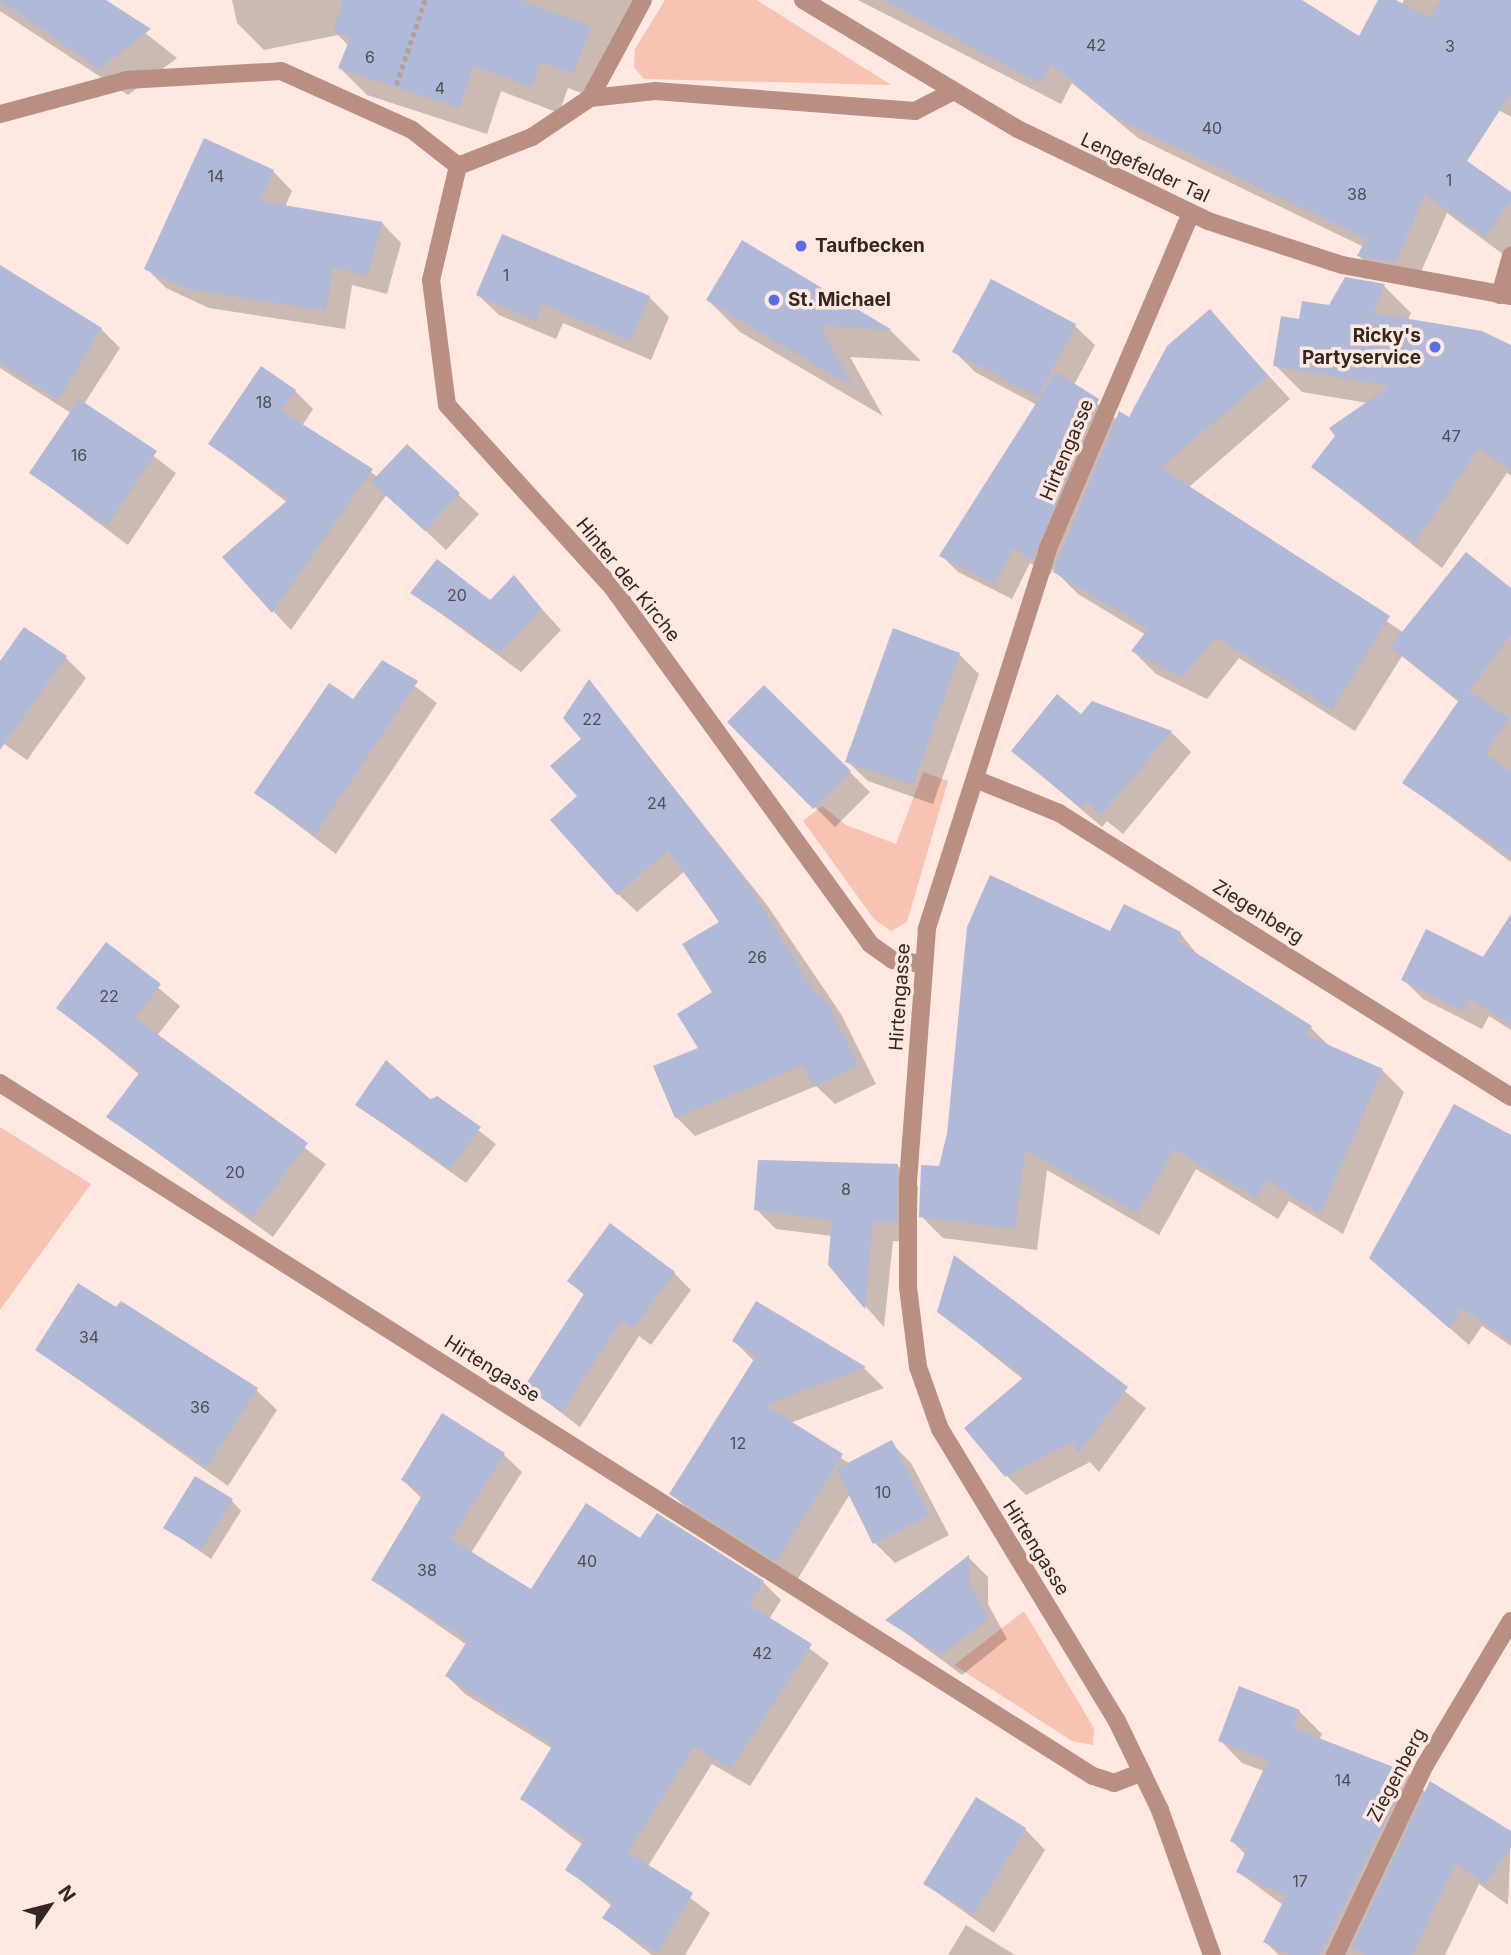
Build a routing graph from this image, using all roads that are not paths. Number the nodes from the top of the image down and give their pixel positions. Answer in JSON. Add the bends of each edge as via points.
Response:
{"nodes":[{"id":1,"x":643,"y":0,"type":"edge"},
{"id":2,"x":803,"y":0,"type":"edge"},
{"id":3,"x":952,"y":92,"type":"junction"},
{"id":4,"x":590,"y":98,"type":"junction"},
{"id":5,"x":0,"y":114,"type":"edge"},
{"id":6,"x":457,"y":166,"type":"junction"},
{"id":7,"x":1191,"y":213,"type":"junction"},
{"id":8,"x":1511,"y":256,"type":"edge"},
{"id":9,"x":1506,"y":296,"type":"edge"},
{"id":10,"x":975,"y":779,"type":"junction"},
{"id":11,"x":922,"y":964,"type":"junction"},
{"id":12,"x":0,"y":1083,"type":"edge"},
{"id":13,"x":1511,"y":1097,"type":"edge"},
{"id":14,"x":1511,"y":1621,"type":"edge"},
{"id":15,"x":1142,"y":1772,"type":"junction"},
{"id":16,"x":1212,"y":1955,"type":"edge"},
{"id":17,"x":1335,"y":1955,"type":"edge"}],
"edges":[{"from":1,"to":4,"type":"street"},
{"from":2,"to":3,"type":"street","name":"Lengefelder Tal"},
{"from":3,"to":4,"type":"street","via":[[915,111],[655,91]]},
{"from":3,"to":7,"type":"street","name":"Lengefelder Tal"},
{"from":4,"to":6,"type":"street","via":[[531,136]]},
{"from":5,"to":6,"type":"street","via":[[127,80],[281,71],[385,117]]},
{"from":6,"to":11,"type":"street","name":"Hinter der Kirche","via":[[431,280],[447,405],[612,587],[870,944],[893,960]]},
{"from":7,"to":9,"type":"street","name":"Lengefelder Tal","via":[[1342,265]]},
{"from":7,"to":10,"type":"street","name":"Hirtengasse","via":[[1048,548]]},
{"from":8,"to":9,"type":"street","name":"Lengefelder Tal"},
{"from":10,"to":11,"type":"street","name":"Hirtengasse","via":[[929,922]]},
{"from":10,"to":13,"type":"street","name":"Ziegenberg","via":[[1059,813]]},
{"from":11,"to":15,"type":"street","name":"Hirtengasse","via":[[908,1252],[909,1310],[926,1396]]},
{"from":12,"to":15,"type":"street","name":"Hirtengasse","via":[[1093,1776],[1111,1784]]},
{"from":14,"to":17,"type":"street","name":"Ziegenberg","via":[[1425,1765]]},
{"from":15,"to":16,"type":"street","name":"Hirtengasse"}]}
